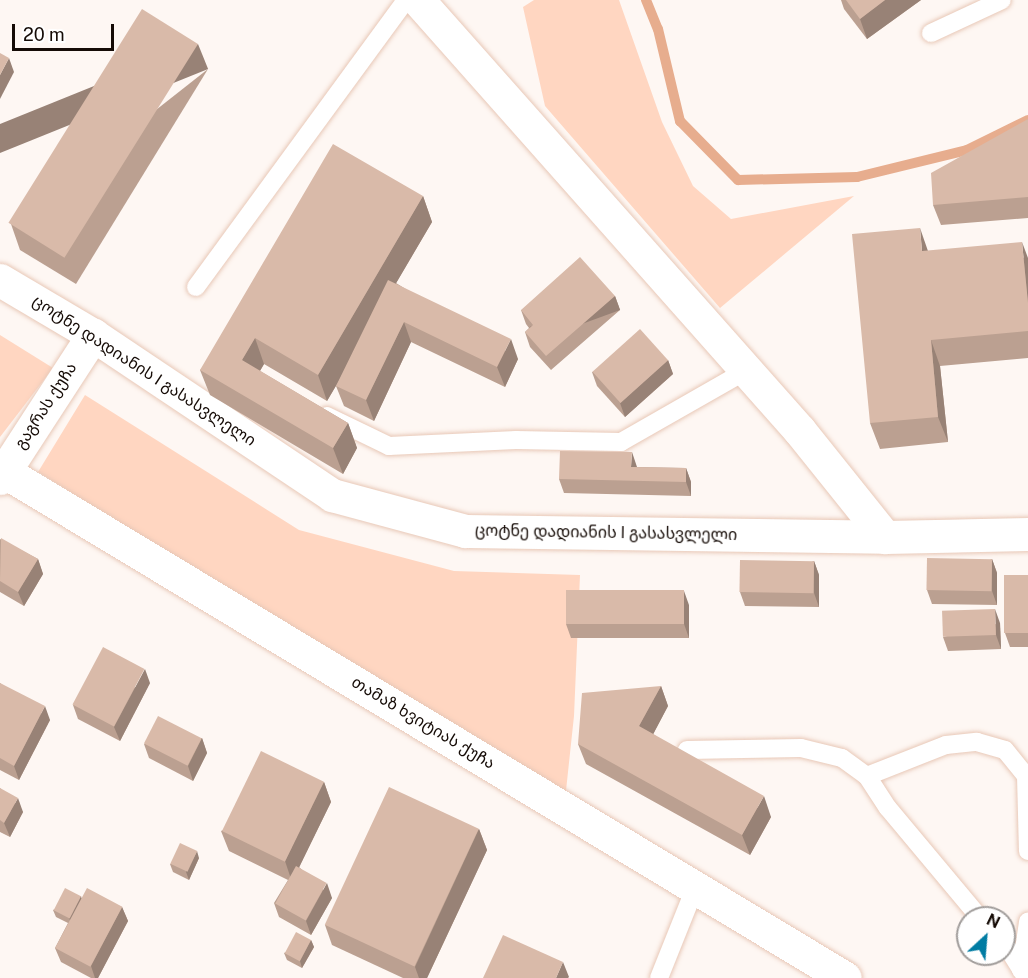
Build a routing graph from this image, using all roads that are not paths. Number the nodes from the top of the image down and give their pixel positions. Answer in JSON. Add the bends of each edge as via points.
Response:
{"nodes":[{"id":1,"x":406,"y":0,"type":"edge"},
{"id":2,"x":418,"y":0,"type":"edge"},
{"id":3,"x":1002,"y":0,"type":"edge"},
{"id":4,"x":931,"y":33,"type":"dead end"},
{"id":5,"x":0,"y":280,"type":"edge"},
{"id":6,"x":196,"y":287,"type":"dead end"},
{"id":7,"x":93,"y":335,"type":"junction"},
{"id":8,"x":747,"y":370,"type":"junction"},
{"id":9,"x":314,"y":409,"type":"edge"},
{"id":10,"x":1,"y":473,"type":"edge"},
{"id":11,"x":1028,"y":534,"type":"edge"},
{"id":12,"x":885,"y":537,"type":"junction"},
{"id":13,"x":687,"y":750,"type":"edge"},
{"id":14,"x":867,"y":776,"type":"junction"},
{"id":15,"x":1028,"y":851,"type":"edge"},
{"id":16,"x":695,"y":888,"type":"junction"},
{"id":17,"x":970,"y":906,"type":"edge"},
{"id":18,"x":1028,"y":922,"type":"edge"},
{"id":19,"x":1016,"y":961,"type":"edge"},
{"id":20,"x":1024,"y":974,"type":"edge"},
{"id":21,"x":659,"y":978,"type":"edge"},
{"id":22,"x":845,"y":978,"type":"edge"}],
"edges":[{"from":1,"to":6,"type":"lane"},
{"from":2,"to":8,"type":"street"},
{"from":3,"to":4,"type":"lane"},
{"from":5,"to":7,"type":"street","name":"ცოტნე დადიანის I გასასვლელი"},
{"from":7,"to":10,"type":"street","name":"გაგრას ქუჩა"},
{"from":7,"to":12,"type":"street","name":"ცოტნე დადიანის I გასასვლელი","via":[[332,495],[465,531]]},
{"from":8,"to":9,"type":"lane","via":[[621,442],[516,440],[389,446]]},
{"from":8,"to":12,"type":"street"},
{"from":10,"to":16,"type":"street","name":"თამაზ ხვიტიას ქუჩა"},
{"from":11,"to":12,"type":"street","name":"ცოტნე დადიანის I გასასვლელი"},
{"from":13,"to":14,"type":"lane","via":[[801,748],[842,758]]},
{"from":14,"to":15,"type":"lane","via":[[946,745],[977,742],[1005,750],[1026,776]]},
{"from":14,"to":17,"type":"lane","via":[[888,808]]},
{"from":16,"to":21,"type":"lane"},
{"from":16,"to":22,"type":"street","name":"თამაზ ხვიტიას ქუჩა"},
{"from":18,"to":20,"type":"lane"},
{"from":19,"to":20,"type":"lane"}]}
